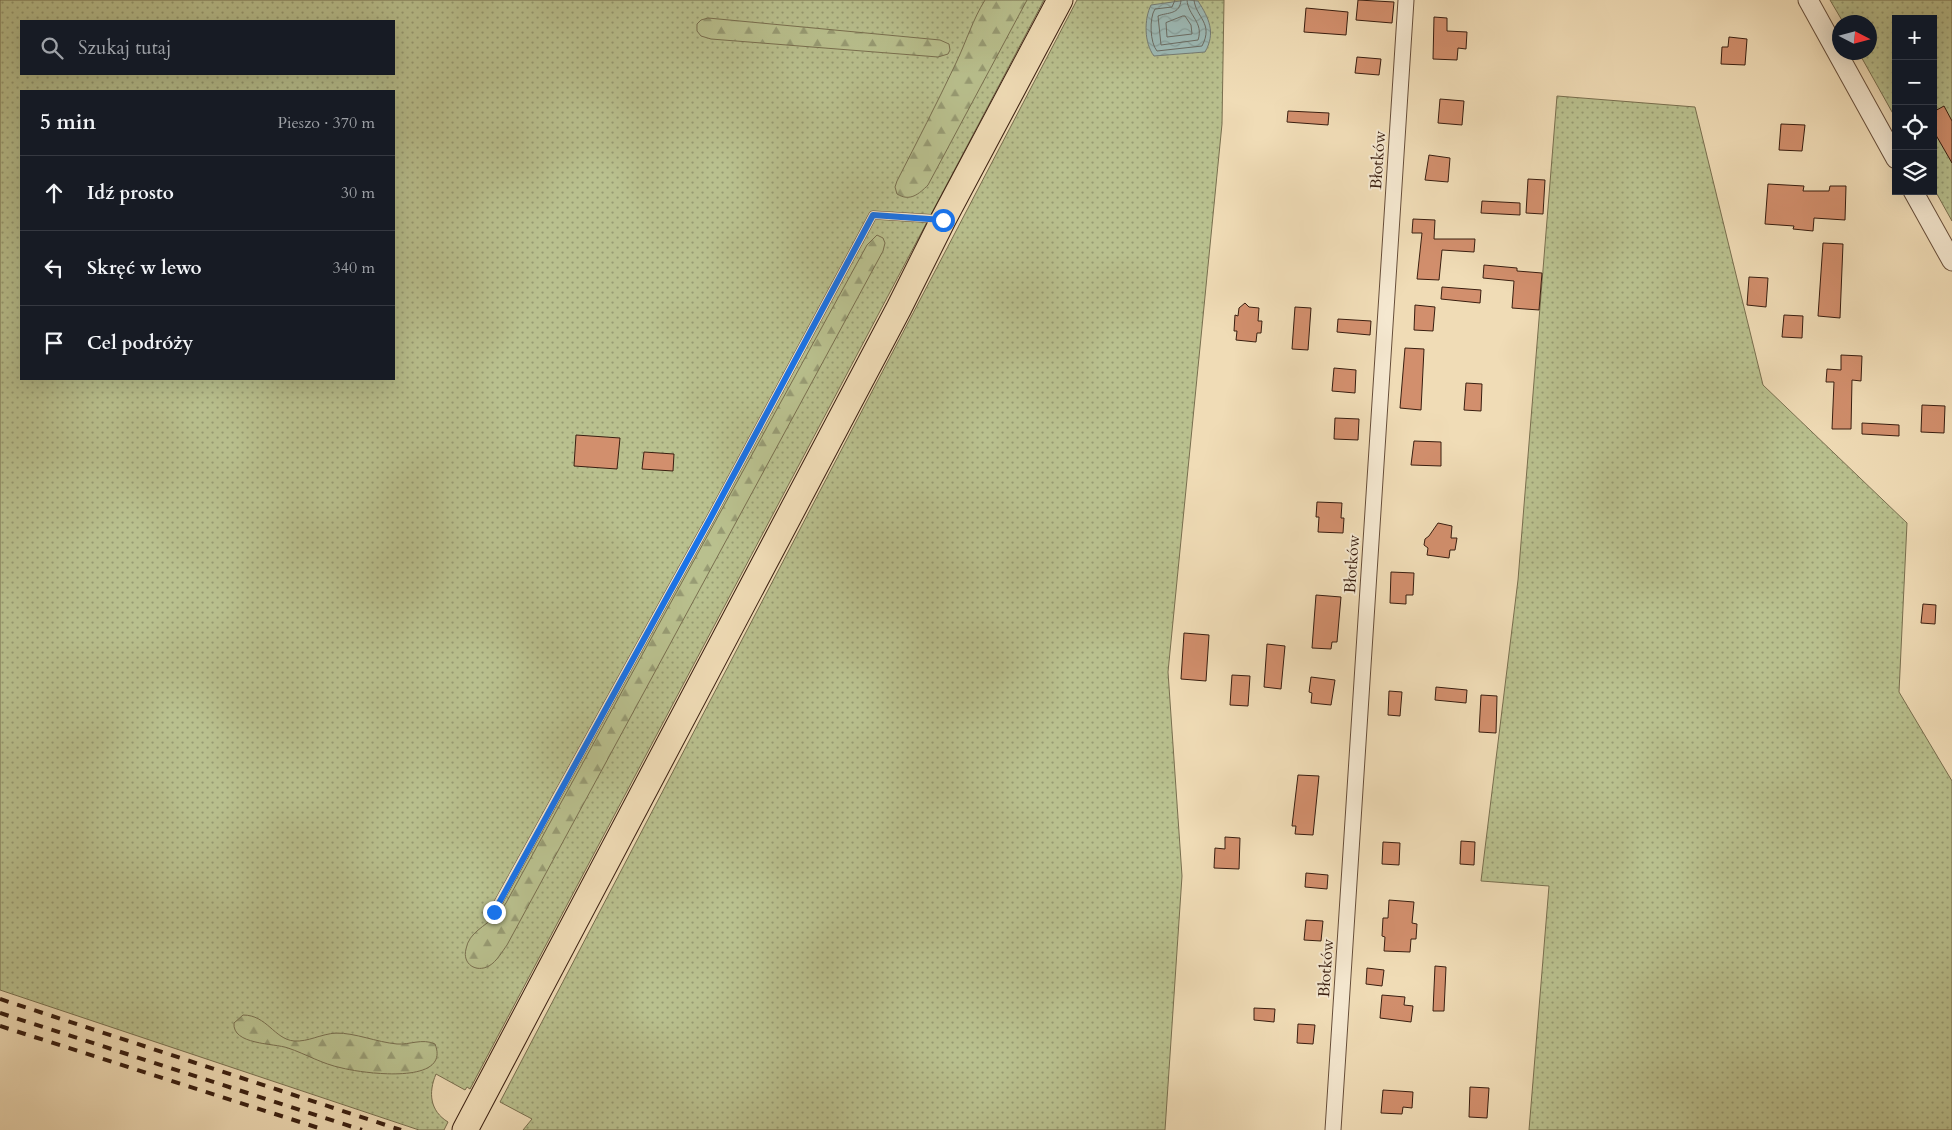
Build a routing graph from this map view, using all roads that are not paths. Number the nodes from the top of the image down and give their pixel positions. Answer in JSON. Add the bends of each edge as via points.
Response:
{"nodes":[{"id":1,"x":1060,"y":0,"type":"edge"},
{"id":2,"x":1406,"y":0,"type":"edge"},
{"id":3,"x":1808,"y":0,"type":"edge"},
{"id":4,"x":1892,"y":152,"type":"edge"},
{"id":5,"x":1916,"y":195,"type":"edge"},
{"id":6,"x":943,"y":220,"type":"junction"},
{"id":7,"x":1952,"y":261,"type":"edge"},
{"id":8,"x":494,"y":912,"type":"dead end"},
{"id":9,"x":470,"y":1120,"type":"edge"},
{"id":10,"x":1333,"y":1130,"type":"edge"}],
"edges":[{"from":1,"to":6,"type":"highway"},
{"from":2,"to":10,"type":"street","name":"Błotków"},
{"from":3,"to":4,"type":"street"},
{"from":5,"to":7,"type":"street"},
{"from":6,"to":8,"type":"lane","via":[[873,215]]},
{"from":6,"to":9,"type":"highway"}]}
